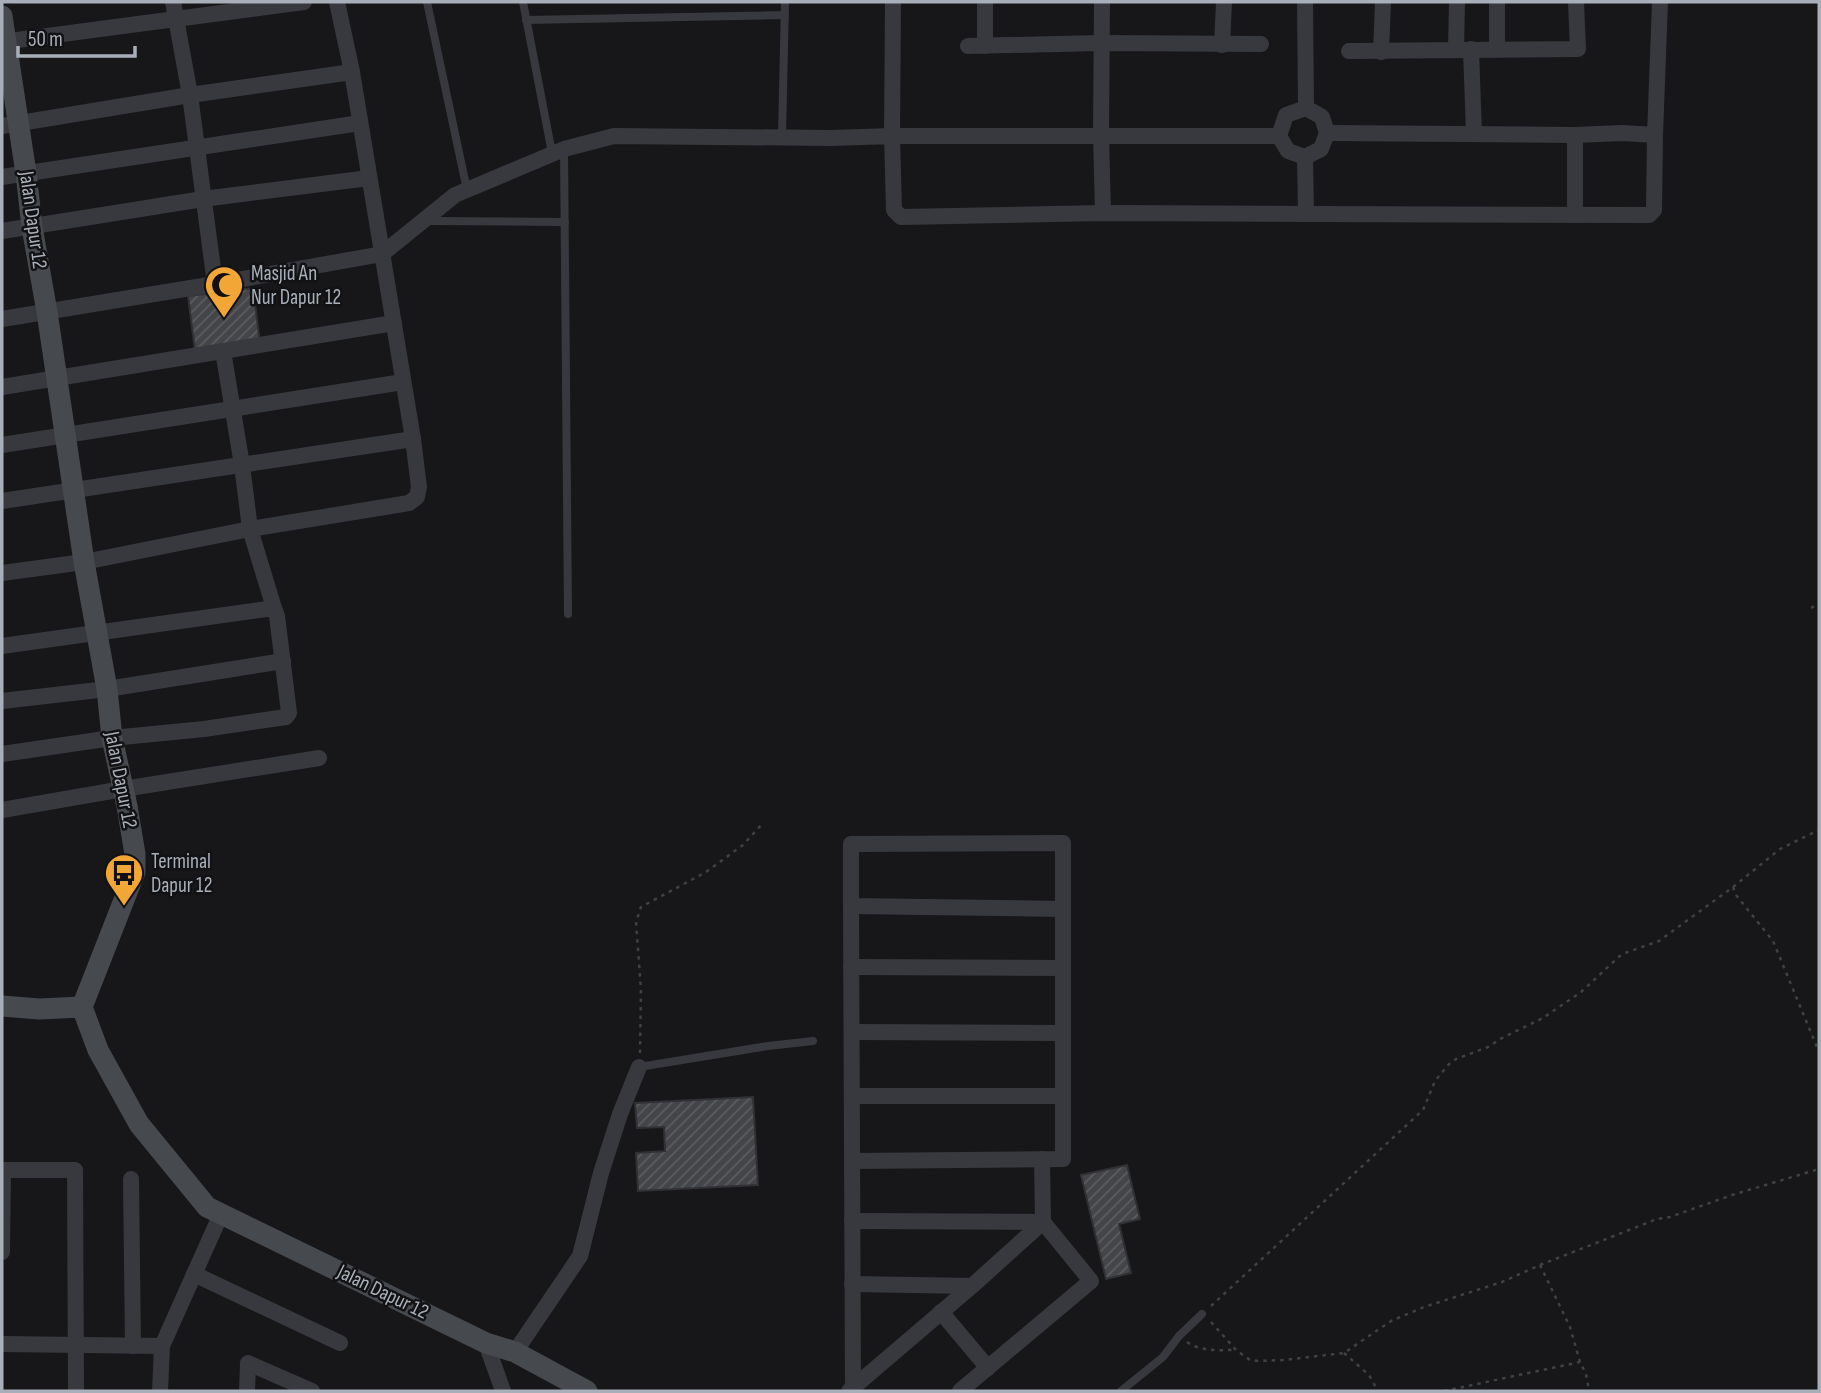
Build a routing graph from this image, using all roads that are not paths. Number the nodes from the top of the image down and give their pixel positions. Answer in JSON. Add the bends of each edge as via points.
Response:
{"nodes":[{"id":1,"x":304,"y":2,"type":"edge"},
{"id":2,"x":337,"y":2,"type":"edge"},
{"id":3,"x":427,"y":2,"type":"edge"},
{"id":4,"x":523,"y":2,"type":"edge"},
{"id":5,"x":785,"y":2,"type":"edge"},
{"id":6,"x":893,"y":2,"type":"edge"},
{"id":7,"x":985,"y":2,"type":"edge"},
{"id":8,"x":1102,"y":2,"type":"edge"},
{"id":9,"x":1224,"y":2,"type":"edge"},
{"id":10,"x":1305,"y":2,"type":"edge"},
{"id":11,"x":1383,"y":2,"type":"edge"},
{"id":12,"x":1457,"y":2,"type":"edge"},
{"id":13,"x":1497,"y":2,"type":"edge"},
{"id":14,"x":1576,"y":2,"type":"edge"},
{"id":15,"x":1660,"y":2,"type":"edge"},
{"id":16,"x":174,"y":10,"type":"edge"},
{"id":17,"x":785,"y":15,"type":"junction"},
{"id":18,"x":2,"y":16,"type":"edge"},
{"id":19,"x":526,"y":20,"type":"junction"},
{"id":20,"x":4,"y":41,"type":"edge"},
{"id":21,"x":1100,"y":43,"type":"junction"},
{"id":22,"x":1261,"y":44,"type":"dead end"},
{"id":23,"x":1222,"y":45,"type":"junction"},
{"id":24,"x":1463,"y":49,"type":"junction"},
{"id":25,"x":1497,"y":49,"type":"junction"},
{"id":26,"x":1349,"y":51,"type":"dead end"},
{"id":27,"x":1381,"y":52,"type":"junction"},
{"id":28,"x":352,"y":72,"type":"junction"},
{"id":29,"x":190,"y":95,"type":"junction"},
{"id":30,"x":1306,"y":108,"type":"junction"},
{"id":31,"x":360,"y":122,"type":"junction"},
{"id":32,"x":10,"y":125,"type":"edge"},
{"id":33,"x":1327,"y":133,"type":"junction"},
{"id":34,"x":1474,"y":134,"type":"junction"},
{"id":35,"x":1101,"y":135,"type":"junction"},
{"id":36,"x":1575,"y":135,"type":"junction"},
{"id":37,"x":1655,"y":135,"type":"junction"},
{"id":38,"x":782,"y":136,"type":"junction"},
{"id":39,"x":892,"y":136,"type":"junction"},
{"id":40,"x":1279,"y":136,"type":"junction"},
{"id":41,"x":196,"y":148,"type":"junction"},
{"id":42,"x":559,"y":152,"type":"junction"},
{"id":43,"x":1305,"y":157,"type":"junction"},
{"id":44,"x":26,"y":173,"type":"junction"},
{"id":45,"x":2,"y":177,"type":"edge"},
{"id":46,"x":369,"y":178,"type":"junction"},
{"id":47,"x":467,"y":190,"type":"junction"},
{"id":48,"x":203,"y":199,"type":"junction"},
{"id":49,"x":1103,"y":213,"type":"junction"},
{"id":50,"x":1306,"y":214,"type":"junction"},
{"id":51,"x":1575,"y":215,"type":"junction"},
{"id":52,"x":423,"y":221,"type":"junction"},
{"id":53,"x":565,"y":222,"type":"junction"},
{"id":54,"x":32,"y":227,"type":"junction"},
{"id":55,"x":2,"y":232,"type":"edge"},
{"id":56,"x":382,"y":254,"type":"junction"},
{"id":57,"x":215,"y":284,"type":"junction"},
{"id":58,"x":47,"y":312,"type":"junction"},
{"id":59,"x":2,"y":319,"type":"edge"},
{"id":60,"x":394,"y":323,"type":"junction"},
{"id":61,"x":223,"y":351,"type":"junction"},
{"id":62,"x":58,"y":378,"type":"junction"},
{"id":63,"x":403,"y":383,"type":"junction"},
{"id":64,"x":2,"y":387,"type":"edge"},
{"id":65,"x":233,"y":409,"type":"junction"},
{"id":66,"x":66,"y":435,"type":"junction"},
{"id":67,"x":413,"y":439,"type":"junction"},
{"id":68,"x":2,"y":445,"type":"edge"},
{"id":69,"x":242,"y":465,"type":"junction"},
{"id":70,"x":75,"y":490,"type":"junction"},
{"id":71,"x":2,"y":501,"type":"edge"},
{"id":72,"x":250,"y":529,"type":"junction"},
{"id":73,"x":85,"y":562,"type":"junction"},
{"id":74,"x":2,"y":573,"type":"edge"},
{"id":75,"x":274,"y":608,"type":"junction"},
{"id":76,"x":568,"y":614,"type":"dead end"},
{"id":77,"x":97,"y":633,"type":"junction"},
{"id":78,"x":2,"y":646,"type":"edge"},
{"id":79,"x":283,"y":661,"type":"junction"},
{"id":80,"x":107,"y":689,"type":"junction"},
{"id":81,"x":2,"y":701,"type":"edge"},
{"id":82,"x":112,"y":738,"type":"junction"},
{"id":83,"x":2,"y":754,"type":"edge"},
{"id":84,"x":319,"y":758,"type":"dead end"},
{"id":85,"x":123,"y":789,"type":"junction"},
{"id":86,"x":2,"y":810,"type":"edge"},
{"id":87,"x":851,"y":906,"type":"junction"},
{"id":88,"x":1063,"y":909,"type":"junction"},
{"id":89,"x":851,"y":967,"type":"junction"},
{"id":90,"x":1063,"y":968,"type":"junction"},
{"id":91,"x":2,"y":1006,"type":"edge"},
{"id":92,"x":82,"y":1007,"type":"junction"},
{"id":93,"x":852,"y":1032,"type":"junction"},
{"id":94,"x":1063,"y":1033,"type":"junction"},
{"id":95,"x":813,"y":1041,"type":"dead end"},
{"id":96,"x":639,"y":1067,"type":"joint"},
{"id":97,"x":852,"y":1096,"type":"junction"},
{"id":98,"x":1063,"y":1096,"type":"junction"},
{"id":99,"x":1042,"y":1159,"type":"junction"},
{"id":100,"x":852,"y":1161,"type":"junction"},
{"id":101,"x":131,"y":1179,"type":"dead end"},
{"id":102,"x":221,"y":1214,"type":"junction"},
{"id":103,"x":852,"y":1221,"type":"junction"},
{"id":104,"x":1043,"y":1222,"type":"junction"},
{"id":105,"x":2,"y":1252,"type":"edge"},
{"id":106,"x":194,"y":1275,"type":"junction"},
{"id":107,"x":852,"y":1284,"type":"junction"},
{"id":108,"x":972,"y":1286,"type":"junction"},
{"id":109,"x":941,"y":1312,"type":"junction"},
{"id":110,"x":1202,"y":1314,"type":"road end"},
{"id":111,"x":340,"y":1343,"type":"dead end"},
{"id":112,"x":486,"y":1343,"type":"junction"},
{"id":113,"x":2,"y":1344,"type":"edge"},
{"id":114,"x":76,"y":1345,"type":"junction"},
{"id":115,"x":133,"y":1346,"type":"junction"},
{"id":116,"x":162,"y":1346,"type":"junction"},
{"id":117,"x":515,"y":1352,"type":"junction"},
{"id":118,"x":988,"y":1368,"type":"junction"},
{"id":119,"x":851,"y":1389,"type":"edge"},
{"id":120,"x":75,"y":1391,"type":"edge"},
{"id":121,"x":160,"y":1391,"type":"edge"},
{"id":122,"x":247,"y":1391,"type":"edge"},
{"id":123,"x":312,"y":1391,"type":"edge"},
{"id":124,"x":503,"y":1391,"type":"edge"},
{"id":125,"x":587,"y":1391,"type":"edge"},
{"id":126,"x":960,"y":1391,"type":"edge"},
{"id":127,"x":1121,"y":1391,"type":"edge"}],
"edges":[{"from":1,"to":16,"type":"street"},
{"from":2,"to":28,"type":"street"},
{"from":3,"to":47,"type":"lane"},
{"from":4,"to":19,"type":"lane"},
{"from":5,"to":17,"type":"lane"},
{"from":6,"to":39,"type":"street"},
{"from":7,"to":21,"type":"street","via":[[977,46]]},
{"from":8,"to":21,"type":"street"},
{"from":9,"to":23,"type":"street"},
{"from":10,"to":30,"type":"street"},
{"from":11,"to":27,"type":"street"},
{"from":12,"to":24,"type":"street"},
{"from":13,"to":25,"type":"street"},
{"from":14,"to":25,"type":"street","via":[[1578,49]]},
{"from":15,"to":37,"type":"street"},
{"from":16,"to":20,"type":"street"},
{"from":16,"to":29,"type":"street"},
{"from":17,"to":19,"type":"lane"},
{"from":17,"to":38,"type":"lane"},
{"from":18,"to":20,"type":"street","name":"Jalan Dapur 12"},
{"from":19,"to":42,"type":"lane"},
{"from":20,"to":32,"type":"street","name":"Jalan Dapur 12"},
{"from":21,"to":23,"type":"street"},
{"from":21,"to":35,"type":"street"},
{"from":22,"to":23,"type":"street"},
{"from":24,"to":25,"type":"street"},
{"from":24,"to":27,"type":"street"},
{"from":24,"to":34,"type":"street"},
{"from":26,"to":27,"type":"street"},
{"from":28,"to":29,"type":"street"},
{"from":28,"to":31,"type":"street"},
{"from":29,"to":32,"type":"street"},
{"from":29,"to":41,"type":"street"},
{"from":30,"to":33,"type":"street","via":[[1322,117]]},
{"from":30,"to":40,"type":"street","via":[[1286,115]]},
{"from":31,"to":41,"type":"street"},
{"from":31,"to":46,"type":"street"},
{"from":32,"to":44,"type":"street","name":"Jalan Dapur 12"},
{"from":33,"to":34,"type":"street"},
{"from":33,"to":43,"type":"street","via":[[1321,149]]},
{"from":34,"to":36,"type":"street"},
{"from":35,"to":39,"type":"street"},
{"from":35,"to":40,"type":"street"},
{"from":35,"to":49,"type":"street"},
{"from":36,"to":37,"type":"street"},
{"from":36,"to":51,"type":"street"},
{"from":37,"to":51,"type":"street","via":[[1654,210],[1649,215]]},
{"from":38,"to":39,"type":"street"},
{"from":38,"to":42,"type":"street","via":[[614,136]]},
{"from":39,"to":49,"type":"street","via":[[894,210],[901,217]]},
{"from":40,"to":43,"type":"street","via":[[1288,152]]},
{"from":41,"to":44,"type":"street"},
{"from":41,"to":48,"type":"street"},
{"from":42,"to":47,"type":"street"},
{"from":42,"to":53,"type":"lane"},
{"from":43,"to":50,"type":"street"},
{"from":44,"to":45,"type":"street"},
{"from":44,"to":54,"type":"street","name":"Jalan Dapur 12"},
{"from":46,"to":48,"type":"street"},
{"from":46,"to":56,"type":"street"},
{"from":47,"to":52,"type":"street"},
{"from":48,"to":54,"type":"street"},
{"from":48,"to":57,"type":"street"},
{"from":49,"to":50,"type":"street"},
{"from":50,"to":51,"type":"street"},
{"from":52,"to":53,"type":"lane"},
{"from":52,"to":56,"type":"street"},
{"from":53,"to":76,"type":"lane"},
{"from":54,"to":55,"type":"street"},
{"from":54,"to":58,"type":"street","name":"Jalan Dapur 12"},
{"from":56,"to":57,"type":"street"},
{"from":56,"to":60,"type":"street"},
{"from":57,"to":58,"type":"street"},
{"from":58,"to":59,"type":"street"},
{"from":58,"to":62,"type":"street","name":"Jalan Dapur 12"},
{"from":60,"to":61,"type":"street"},
{"from":60,"to":63,"type":"street"},
{"from":61,"to":62,"type":"street"},
{"from":61,"to":65,"type":"street"},
{"from":62,"to":64,"type":"street"},
{"from":62,"to":66,"type":"street","name":"Jalan Dapur 12"},
{"from":63,"to":65,"type":"street"},
{"from":63,"to":67,"type":"street"},
{"from":65,"to":66,"type":"street"},
{"from":65,"to":69,"type":"street"},
{"from":66,"to":68,"type":"street"},
{"from":66,"to":70,"type":"street","name":"Jalan Dapur 12"},
{"from":67,"to":69,"type":"street"},
{"from":67,"to":72,"type":"street","via":[[419,487],[418,497],[409,503]]},
{"from":69,"to":70,"type":"street"},
{"from":69,"to":72,"type":"street"},
{"from":70,"to":71,"type":"street"},
{"from":70,"to":73,"type":"street","name":"Jalan Dapur 12"},
{"from":72,"to":73,"type":"street"},
{"from":72,"to":75,"type":"street"},
{"from":73,"to":74,"type":"street"},
{"from":73,"to":77,"type":"street","name":"Jalan Dapur 12"},
{"from":75,"to":77,"type":"street"},
{"from":75,"to":79,"type":"street"},
{"from":77,"to":78,"type":"street"},
{"from":77,"to":80,"type":"street","name":"Jalan Dapur 12"},
{"from":79,"to":80,"type":"street"},
{"from":79,"to":82,"type":"street","via":[[289,706],[286,717]]},
{"from":80,"to":81,"type":"street"},
{"from":80,"to":82,"type":"street","name":"Jalan Dapur 12"},
{"from":82,"to":83,"type":"street"},
{"from":82,"to":85,"type":"street","name":"Jalan Dapur 12"},
{"from":84,"to":85,"type":"street"},
{"from":85,"to":86,"type":"street"},
{"from":85,"to":92,"type":"street","name":"Jalan Dapur 12","via":[[135,872]]},
{"from":87,"to":88,"type":"street"},
{"from":87,"to":88,"type":"street","via":[[851,844],[1063,843]]},
{"from":87,"to":89,"type":"street"},
{"from":88,"to":90,"type":"street"},
{"from":89,"to":90,"type":"street"},
{"from":89,"to":93,"type":"street"},
{"from":90,"to":94,"type":"street"},
{"from":91,"to":92,"type":"street"},
{"from":92,"to":102,"type":"street","name":"Jalan Dapur 12","via":[[98,1050],[139,1124],[207,1207]]},
{"from":93,"to":94,"type":"street"},
{"from":93,"to":97,"type":"street"},
{"from":94,"to":98,"type":"street"},
{"from":95,"to":96,"type":"lane"},
{"from":96,"to":117,"type":"street","via":[[601,1173],[580,1256]]},
{"from":97,"to":98,"type":"street"},
{"from":97,"to":100,"type":"street"},
{"from":98,"to":99,"type":"street","via":[[1063,1159]]},
{"from":99,"to":100,"type":"street"},
{"from":99,"to":104,"type":"street"},
{"from":100,"to":103,"type":"street"},
{"from":101,"to":115,"type":"street"},
{"from":102,"to":106,"type":"street"},
{"from":102,"to":112,"type":"street","name":"Jalan Dapur 12"},
{"from":103,"to":104,"type":"street"},
{"from":103,"to":107,"type":"street"},
{"from":104,"to":108,"type":"street"},
{"from":104,"to":118,"type":"street","via":[[1091,1281]]},
{"from":105,"to":114,"type":"street","via":[[4,1170],[75,1170]]},
{"from":106,"to":111,"type":"street"},
{"from":106,"to":116,"type":"street"},
{"from":107,"to":108,"type":"street"},
{"from":107,"to":119,"type":"street"},
{"from":108,"to":109,"type":"street"},
{"from":109,"to":118,"type":"street"},
{"from":109,"to":119,"type":"street"},
{"from":110,"to":127,"type":"lane","via":[[1163,1357]]},
{"from":112,"to":117,"type":"street","name":"Jalan Dapur 12"},
{"from":112,"to":124,"type":"street"},
{"from":113,"to":114,"type":"street"},
{"from":114,"to":115,"type":"street"},
{"from":114,"to":120,"type":"street"},
{"from":115,"to":116,"type":"street"},
{"from":116,"to":121,"type":"street"},
{"from":117,"to":125,"type":"street","name":"Jalan Dapur 12"},
{"from":118,"to":126,"type":"street"},
{"from":122,"to":123,"type":"street","via":[[248,1363]]}]}
